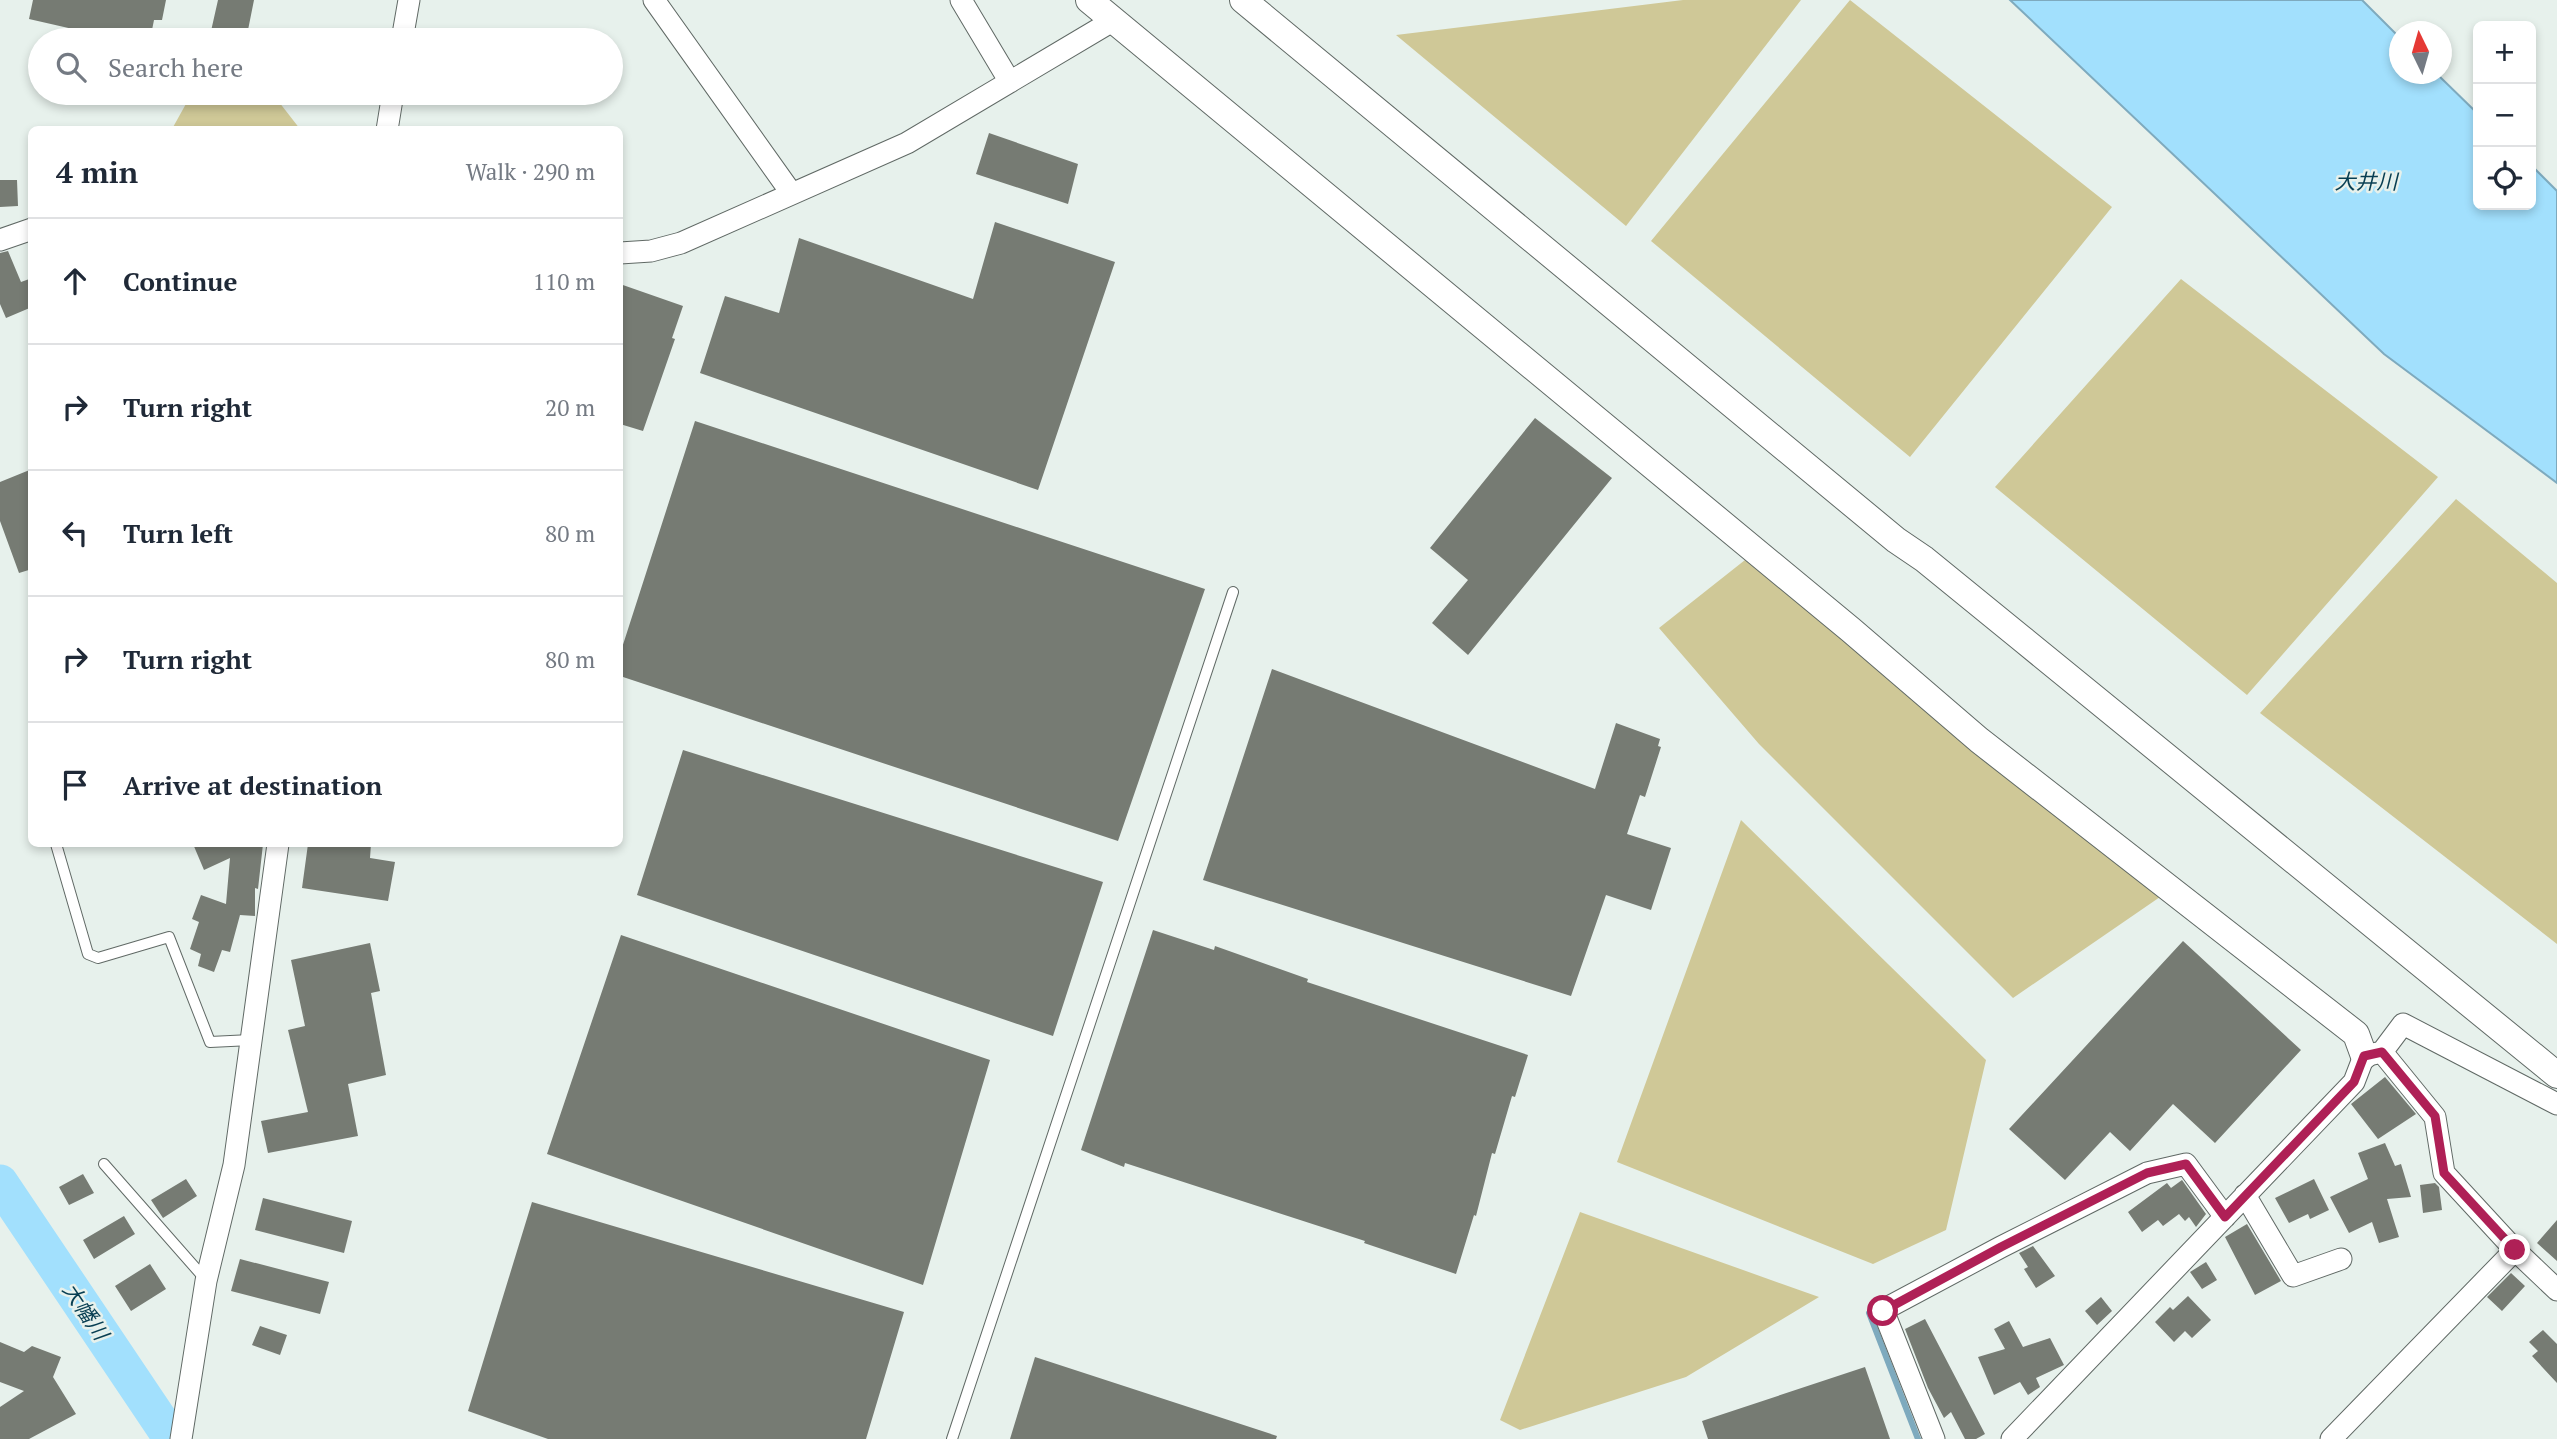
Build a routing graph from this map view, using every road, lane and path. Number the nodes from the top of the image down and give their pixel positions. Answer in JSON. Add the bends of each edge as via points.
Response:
{"nodes":[{"id":1,"x":410,"y":0,"type":"edge"},
{"id":2,"x":654,"y":0,"type":"edge"},
{"id":3,"x":961,"y":0,"type":"edge"},
{"id":4,"x":1089,"y":0,"type":"edge"},
{"id":5,"x":1243,"y":0,"type":"edge"},
{"id":6,"x":1114,"y":20,"type":"junction"},
{"id":7,"x":404,"y":28,"type":"edge"},
{"id":8,"x":1010,"y":82,"type":"junction"},
{"id":9,"x":391,"y":105,"type":"edge"},
{"id":10,"x":388,"y":126,"type":"edge"},
{"id":11,"x":792,"y":194,"type":"junction"},
{"id":12,"x":28,"y":230,"type":"edge"},
{"id":13,"x":0,"y":240,"type":"edge"},
{"id":14,"x":623,"y":253,"type":"edge"},
{"id":15,"x":1233,"y":592,"type":"dead end"},
{"id":16,"x":57,"y":847,"type":"edge"},
{"id":17,"x":278,"y":847,"type":"edge"},
{"id":18,"x":251,"y":1040,"type":"junction"},
{"id":19,"x":2373,"y":1054,"type":"junction"},
{"id":20,"x":2557,"y":1075,"type":"edge"},
{"id":21,"x":2557,"y":1104,"type":"edge"},
{"id":22,"x":104,"y":1164,"type":"dead end"},
{"id":23,"x":2245,"y":1195,"type":"junction"},
{"id":24,"x":2225,"y":1217,"type":"junction"},
{"id":25,"x":2515,"y":1250,"type":"junction"},
{"id":26,"x":2342,"y":1259,"type":"dead end"},
{"id":27,"x":206,"y":1281,"type":"junction"},
{"id":28,"x":2557,"y":1290,"type":"edge"},
{"id":29,"x":181,"y":1439,"type":"edge"},
{"id":30,"x":952,"y":1439,"type":"edge"},
{"id":31,"x":1934,"y":1439,"type":"edge"},
{"id":32,"x":2012,"y":1439,"type":"edge"},
{"id":33,"x":2331,"y":1439,"type":"edge"}],
"edges":[{"from":1,"to":7,"type":"street"},
{"from":2,"to":11,"type":"street"},
{"from":3,"to":8,"type":"street"},
{"from":4,"to":6,"type":"street"},
{"from":5,"to":20,"type":"street","via":[[1896,540]]},
{"from":6,"to":8,"type":"street"},
{"from":6,"to":19,"type":"street","via":[[1979,740],[2356,1034]]},
{"from":8,"to":11,"type":"street","via":[[907,143]]},
{"from":9,"to":10,"type":"street"},
{"from":11,"to":14,"type":"street","via":[[681,243]]},
{"from":12,"to":13,"type":"street"},
{"from":15,"to":30,"type":"lane"},
{"from":16,"to":18,"type":"lane","via":[[88,954],[98,958],[169,937],[211,1042]]},
{"from":17,"to":18,"type":"street"},
{"from":18,"to":27,"type":"street","via":[[234,1165]]},
{"from":19,"to":21,"type":"street","via":[[2403,1024]]},
{"from":19,"to":23,"type":"street","via":[[2354,1082]]},
{"from":19,"to":25,"type":"street","via":[[2435,1116],[2444,1173]]},
{"from":22,"to":27,"type":"lane"},
{"from":23,"to":24,"type":"street"},
{"from":23,"to":26,"type":"street","via":[[2293,1276]]},
{"from":24,"to":31,"type":"street","via":[[2186,1164],[2147,1173],[1883,1311]]},
{"from":24,"to":32,"type":"street"},
{"from":25,"to":28,"type":"street"},
{"from":25,"to":33,"type":"street"},
{"from":27,"to":29,"type":"street"}]}
